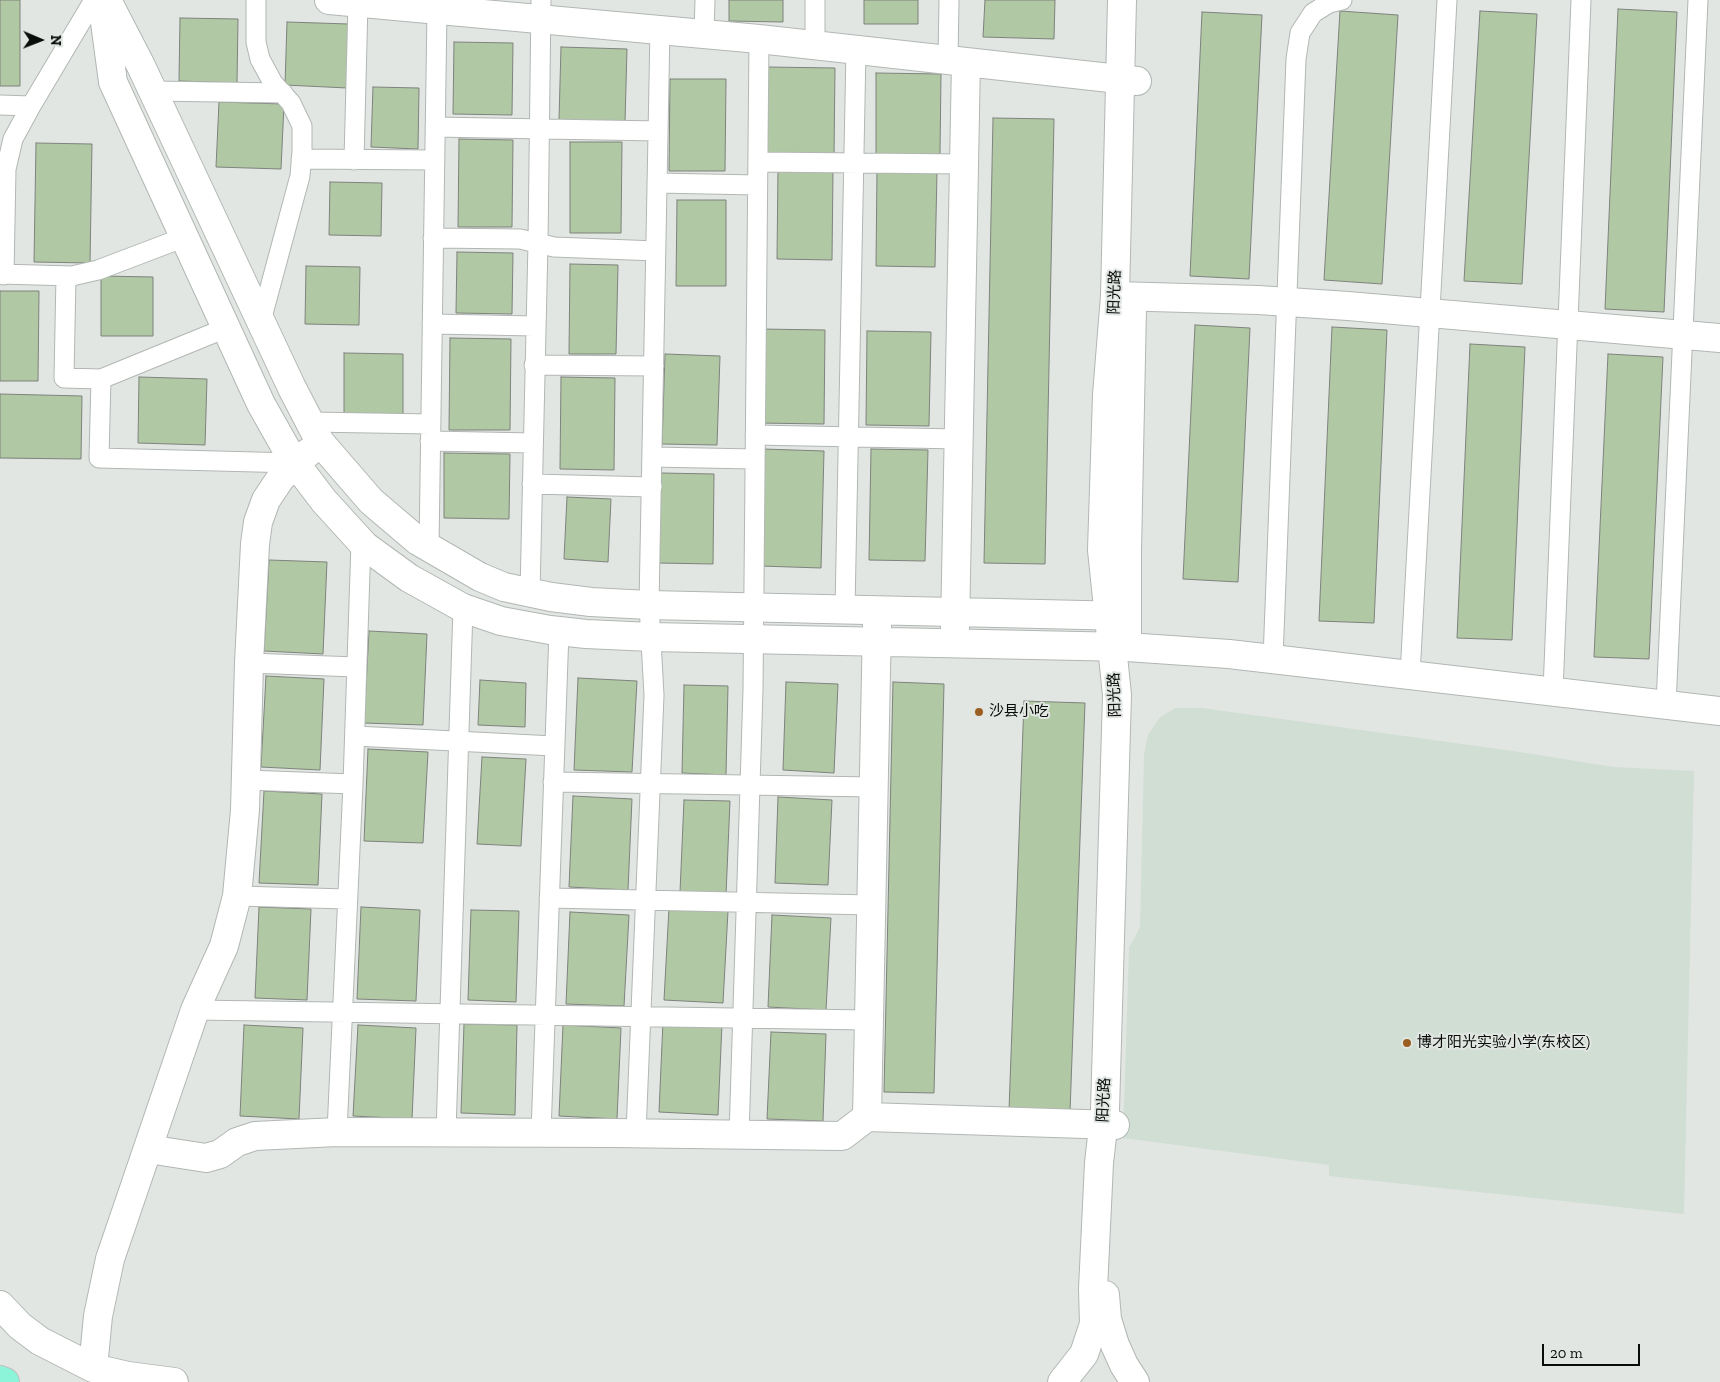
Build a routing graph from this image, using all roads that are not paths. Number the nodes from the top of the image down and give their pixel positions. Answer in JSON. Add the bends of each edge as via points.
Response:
{"nodes":[{"id":1,"x":94,"y":0,"type":"edge"},
{"id":2,"x":102,"y":0,"type":"edge"},
{"id":3,"x":107,"y":0,"type":"edge"},
{"id":4,"x":256,"y":0,"type":"edge"},
{"id":5,"x":329,"y":0,"type":"edge"},
{"id":6,"x":705,"y":0,"type":"edge"},
{"id":7,"x":815,"y":0,"type":"edge"},
{"id":8,"x":949,"y":0,"type":"edge"},
{"id":9,"x":1122,"y":0,"type":"edge"},
{"id":10,"x":1138,"y":0,"type":"edge"},
{"id":11,"x":1342,"y":0,"type":"edge"},
{"id":12,"x":1447,"y":0,"type":"edge"},
{"id":13,"x":1581,"y":0,"type":"edge"},
{"id":14,"x":1698,"y":0,"type":"edge"},
{"id":15,"x":369,"y":2,"type":"edge"},
{"id":16,"x":437,"y":10,"type":"junction"},
{"id":17,"x":540,"y":10,"type":"edge"},
{"id":18,"x":660,"y":30,"type":"junction"},
{"id":19,"x":704,"y":34,"type":"junction"},
{"id":20,"x":759,"y":39,"type":"junction"},
{"id":21,"x":815,"y":46,"type":"junction"},
{"id":22,"x":856,"y":50,"type":"junction"},
{"id":23,"x":957,"y":61,"type":"junction"},
{"id":24,"x":1128,"y":80,"type":"junction"},
{"id":25,"x":153,"y":91,"type":"junction"},
{"id":26,"x":283,"y":93,"type":"junction"},
{"id":27,"x":0,"y":105,"type":"edge"},
{"id":28,"x":31,"y":106,"type":"junction"},
{"id":29,"x":435,"y":127,"type":"junction"},
{"id":30,"x":538,"y":129,"type":"junction"},
{"id":31,"x":658,"y":131,"type":"junction"},
{"id":32,"x":302,"y":159,"type":"junction"},
{"id":33,"x":354,"y":160,"type":"junction"},
{"id":34,"x":435,"y":160,"type":"junction"},
{"id":35,"x":758,"y":162,"type":"junction"},
{"id":36,"x":854,"y":163,"type":"junction"},
{"id":37,"x":964,"y":164,"type":"junction"},
{"id":38,"x":657,"y":183,"type":"junction"},
{"id":39,"x":758,"y":185,"type":"junction"},
{"id":40,"x":185,"y":237,"type":"junction"},
{"id":41,"x":433,"y":238,"type":"junction"},
{"id":42,"x":538,"y":243,"type":"junction"},
{"id":43,"x":656,"y":251,"type":"junction"},
{"id":44,"x":2,"y":275,"type":"edge"},
{"id":45,"x":66,"y":276,"type":"junction"},
{"id":46,"x":1124,"y":296,"type":"junction"},
{"id":47,"x":1285,"y":302,"type":"junction"},
{"id":48,"x":1430,"y":312,"type":"junction"},
{"id":49,"x":260,"y":321,"type":"junction"},
{"id":50,"x":432,"y":324,"type":"junction"},
{"id":51,"x":1568,"y":325,"type":"junction"},
{"id":52,"x":535,"y":326,"type":"junction"},
{"id":53,"x":226,"y":328,"type":"junction"},
{"id":54,"x":1682,"y":335,"type":"junction"},
{"id":55,"x":1720,"y":338,"type":"edge"},
{"id":56,"x":534,"y":365,"type":"junction"},
{"id":57,"x":654,"y":366,"type":"junction"},
{"id":58,"x":101,"y":379,"type":"junction"},
{"id":59,"x":315,"y":432,"type":"junction"},
{"id":60,"x":430,"y":432,"type":"junction"},
{"id":61,"x":755,"y":435,"type":"junction"},
{"id":62,"x":849,"y":437,"type":"junction"},
{"id":63,"x":959,"y":439,"type":"junction"},
{"id":64,"x":533,"y":443,"type":"junction"},
{"id":65,"x":652,"y":457,"type":"junction"},
{"id":66,"x":754,"y":458,"type":"junction"},
{"id":67,"x":295,"y":463,"type":"junction"},
{"id":68,"x":532,"y":484,"type":"junction"},
{"id":69,"x":652,"y":487,"type":"junction"},
{"id":70,"x":361,"y":542,"type":"junction"},
{"id":71,"x":429,"y":547,"type":"junction"},
{"id":72,"x":530,"y":593,"type":"junction"},
{"id":73,"x":649,"y":605,"type":"junction"},
{"id":74,"x":753,"y":606,"type":"junction"},
{"id":75,"x":463,"y":608,"type":"junction"},
{"id":76,"x":845,"y":609,"type":"junction"},
{"id":77,"x":877,"y":610,"type":"junction"},
{"id":78,"x":956,"y":612,"type":"junction"},
{"id":79,"x":1118,"y":616,"type":"junction"},
{"id":80,"x":559,"y":631,"type":"junction"},
{"id":81,"x":651,"y":637,"type":"junction"},
{"id":82,"x":753,"y":639,"type":"junction"},
{"id":83,"x":877,"y":642,"type":"junction"},
{"id":84,"x":955,"y":644,"type":"junction"},
{"id":85,"x":1120,"y":647,"type":"junction"},
{"id":86,"x":1273,"y":659,"type":"junction"},
{"id":87,"x":249,"y":663,"type":"junction"},
{"id":88,"x":356,"y":667,"type":"junction"},
{"id":89,"x":1410,"y":675,"type":"junction"},
{"id":90,"x":1553,"y":691,"type":"junction"},
{"id":91,"x":1666,"y":705,"type":"junction"},
{"id":92,"x":1720,"y":711,"type":"edge"},
{"id":93,"x":355,"y":736,"type":"junction"},
{"id":94,"x":458,"y":741,"type":"junction"},
{"id":95,"x":554,"y":746,"type":"junction"},
{"id":96,"x":246,"y":780,"type":"junction"},
{"id":97,"x":553,"y":782,"type":"junction"},
{"id":98,"x":353,"y":784,"type":"junction"},
{"id":99,"x":651,"y":784,"type":"junction"},
{"id":100,"x":750,"y":785,"type":"junction"},
{"id":101,"x":874,"y":787,"type":"junction"},
{"id":102,"x":237,"y":896,"type":"junction"},
{"id":103,"x":549,"y":898,"type":"junction"},
{"id":104,"x":347,"y":899,"type":"junction"},
{"id":105,"x":647,"y":900,"type":"junction"},
{"id":106,"x":747,"y":902,"type":"junction"},
{"id":107,"x":871,"y":905,"type":"junction"},
{"id":108,"x":195,"y":1010,"type":"junction"},
{"id":109,"x":342,"y":1012,"type":"junction"},
{"id":110,"x":449,"y":1014,"type":"junction"},
{"id":111,"x":545,"y":1015,"type":"junction"},
{"id":112,"x":642,"y":1017,"type":"junction"},
{"id":113,"x":744,"y":1018,"type":"junction"},
{"id":114,"x":869,"y":1020,"type":"junction"},
{"id":115,"x":867,"y":1117,"type":"junction"},
{"id":116,"x":1109,"y":1125,"type":"junction"},
{"id":117,"x":337,"y":1132,"type":"junction"},
{"id":118,"x":446,"y":1132,"type":"junction"},
{"id":119,"x":541,"y":1133,"type":"junction"},
{"id":120,"x":636,"y":1133,"type":"junction"},
{"id":121,"x":739,"y":1136,"type":"junction"},
{"id":122,"x":148,"y":1149,"type":"junction"},
{"id":123,"x":0,"y":1305,"type":"edge"},
{"id":124,"x":93,"y":1368,"type":"junction"},
{"id":125,"x":0,"y":1380,"type":"edge"},
{"id":126,"x":5,"y":1382,"type":"edge"},
{"id":127,"x":174,"y":1382,"type":"edge"},
{"id":128,"x":1062,"y":1382,"type":"edge"},
{"id":129,"x":1135,"y":1382,"type":"edge"}],
"edges":[{"from":1,"to":28,"type":"lane"},
{"from":2,"to":40,"type":"street","via":[[113,82]]},
{"from":3,"to":25,"type":"street"},
{"from":4,"to":26,"type":"lane","via":[[256,42],[260,59],[273,83]]},
{"from":5,"to":15,"type":"street"},
{"from":6,"to":19,"type":"lane"},
{"from":7,"to":21,"type":"lane"},
{"from":8,"to":23,"type":"lane"},
{"from":9,"to":24,"type":"street","name":"阳光路"},
{"from":10,"to":24,"type":"street","name":"阳光路"},
{"from":11,"to":47,"type":"lane","via":[[1329,3],[1313,13],[1300,32]]},
{"from":12,"to":48,"type":"lane"},
{"from":13,"to":51,"type":"lane"},
{"from":14,"to":54,"type":"lane"},
{"from":15,"to":16,"type":"street"},
{"from":15,"to":33,"type":"lane"},
{"from":16,"to":17,"type":"street"},
{"from":16,"to":29,"type":"lane"},
{"from":17,"to":18,"type":"street"},
{"from":17,"to":30,"type":"lane"},
{"from":18,"to":19,"type":"street"},
{"from":18,"to":31,"type":"lane"},
{"from":19,"to":20,"type":"street"},
{"from":20,"to":21,"type":"street"},
{"from":20,"to":35,"type":"lane"},
{"from":21,"to":22,"type":"street"},
{"from":22,"to":23,"type":"street"},
{"from":22,"to":36,"type":"lane"},
{"from":23,"to":24,"type":"street"},
{"from":23,"to":37,"type":"street"},
{"from":24,"to":46,"type":"street","name":"阳光路"},
{"from":25,"to":26,"type":"lane"},
{"from":25,"to":49,"type":"street"},
{"from":26,"to":32,"type":"lane","via":[[302,126]]},
{"from":27,"to":28,"type":"lane"},
{"from":28,"to":44,"type":"lane","via":[[14,139],[6,169]]},
{"from":29,"to":30,"type":"lane"},
{"from":29,"to":34,"type":"lane"},
{"from":30,"to":31,"type":"lane"},
{"from":30,"to":42,"type":"lane"},
{"from":31,"to":38,"type":"lane"},
{"from":32,"to":33,"type":"lane"},
{"from":32,"to":49,"type":"lane"},
{"from":33,"to":34,"type":"lane"},
{"from":34,"to":41,"type":"lane"},
{"from":35,"to":36,"type":"lane"},
{"from":35,"to":39,"type":"lane"},
{"from":36,"to":37,"type":"lane"},
{"from":36,"to":62,"type":"lane"},
{"from":37,"to":63,"type":"street"},
{"from":38,"to":39,"type":"lane"},
{"from":38,"to":43,"type":"lane"},
{"from":39,"to":61,"type":"lane"},
{"from":40,"to":45,"type":"lane","via":[[98,270]]},
{"from":40,"to":53,"type":"street"},
{"from":41,"to":42,"type":"lane","via":[[520,239]]},
{"from":41,"to":50,"type":"lane"},
{"from":42,"to":43,"type":"lane"},
{"from":42,"to":52,"type":"lane"},
{"from":43,"to":57,"type":"lane"},
{"from":44,"to":45,"type":"lane"},
{"from":45,"to":58,"type":"lane","via":[[64,378]]},
{"from":46,"to":47,"type":"street"},
{"from":46,"to":79,"type":"street","name":"阳光路","via":[[1127,551]]},
{"from":47,"to":48,"type":"street"},
{"from":47,"to":86,"type":"lane"},
{"from":48,"to":51,"type":"street"},
{"from":48,"to":89,"type":"lane"},
{"from":49,"to":59,"type":"street"},
{"from":50,"to":52,"type":"lane"},
{"from":50,"to":60,"type":"lane"},
{"from":51,"to":54,"type":"street"},
{"from":51,"to":90,"type":"lane"},
{"from":52,"to":56,"type":"lane"},
{"from":53,"to":58,"type":"lane"},
{"from":53,"to":67,"type":"street","via":[[261,404]]},
{"from":54,"to":55,"type":"street"},
{"from":54,"to":91,"type":"lane"},
{"from":56,"to":57,"type":"lane"},
{"from":56,"to":64,"type":"lane"},
{"from":57,"to":65,"type":"lane"},
{"from":58,"to":67,"type":"lane","via":[[99,458]]},
{"from":59,"to":60,"type":"lane"},
{"from":59,"to":67,"type":"street"},
{"from":59,"to":71,"type":"street","via":[[371,501]]},
{"from":60,"to":64,"type":"lane"},
{"from":60,"to":71,"type":"lane"},
{"from":61,"to":62,"type":"lane"},
{"from":61,"to":66,"type":"lane"},
{"from":62,"to":63,"type":"lane"},
{"from":62,"to":76,"type":"lane"},
{"from":63,"to":78,"type":"street"},
{"from":64,"to":68,"type":"lane"},
{"from":65,"to":66,"type":"lane"},
{"from":65,"to":69,"type":"lane"},
{"from":66,"to":74,"type":"lane"},
{"from":67,"to":70,"type":"street","via":[[324,502]]},
{"from":67,"to":87,"type":"street","via":[[266,500],[258,522]]},
{"from":68,"to":69,"type":"lane"},
{"from":68,"to":72,"type":"lane"},
{"from":69,"to":73,"type":"lane"},
{"from":70,"to":75,"type":"street","via":[[408,578]]},
{"from":70,"to":88,"type":"lane"},
{"from":71,"to":72,"type":"street","via":[[480,577]]},
{"from":72,"to":73,"type":"street","via":[[591,602]]},
{"from":73,"to":74,"type":"street"},
{"from":73,"to":81,"type":"lane"},
{"from":74,"to":76,"type":"street"},
{"from":74,"to":82,"type":"lane"},
{"from":75,"to":80,"type":"street","via":[[501,621]]},
{"from":75,"to":94,"type":"lane"},
{"from":76,"to":77,"type":"street"},
{"from":77,"to":78,"type":"street"},
{"from":77,"to":83,"type":"street"},
{"from":78,"to":79,"type":"street"},
{"from":78,"to":84,"type":"street"},
{"from":79,"to":85,"type":"street","name":"阳光路"},
{"from":80,"to":81,"type":"street"},
{"from":80,"to":95,"type":"lane"},
{"from":81,"to":82,"type":"street"},
{"from":81,"to":99,"type":"lane","via":[[654,695]]},
{"from":82,"to":83,"type":"street"},
{"from":82,"to":100,"type":"lane"},
{"from":83,"to":84,"type":"street"},
{"from":83,"to":101,"type":"street"},
{"from":84,"to":85,"type":"street"},
{"from":85,"to":86,"type":"street"},
{"from":85,"to":116,"type":"street","name":"阳光路","via":[[1128,707]]},
{"from":86,"to":89,"type":"street"},
{"from":87,"to":88,"type":"lane"},
{"from":87,"to":96,"type":"street"},
{"from":88,"to":93,"type":"lane"},
{"from":89,"to":90,"type":"street"},
{"from":90,"to":91,"type":"street"},
{"from":91,"to":92,"type":"street"},
{"from":93,"to":94,"type":"lane"},
{"from":93,"to":98,"type":"lane"},
{"from":94,"to":95,"type":"lane"},
{"from":94,"to":110,"type":"lane"},
{"from":95,"to":97,"type":"lane"},
{"from":96,"to":98,"type":"lane"},
{"from":96,"to":102,"type":"street"},
{"from":97,"to":99,"type":"lane"},
{"from":97,"to":103,"type":"lane"},
{"from":98,"to":104,"type":"lane"},
{"from":99,"to":100,"type":"lane"},
{"from":99,"to":105,"type":"lane"},
{"from":100,"to":101,"type":"lane"},
{"from":100,"to":106,"type":"lane"},
{"from":101,"to":107,"type":"street"},
{"from":102,"to":104,"type":"lane"},
{"from":102,"to":108,"type":"street","via":[[224,946]]},
{"from":103,"to":105,"type":"lane"},
{"from":103,"to":111,"type":"lane"},
{"from":104,"to":109,"type":"lane"},
{"from":105,"to":106,"type":"lane"},
{"from":105,"to":112,"type":"lane"},
{"from":106,"to":107,"type":"lane"},
{"from":106,"to":113,"type":"lane"},
{"from":107,"to":114,"type":"street"},
{"from":108,"to":109,"type":"lane"},
{"from":108,"to":122,"type":"street"},
{"from":109,"to":110,"type":"lane"},
{"from":109,"to":117,"type":"lane"},
{"from":110,"to":111,"type":"lane"},
{"from":110,"to":118,"type":"lane"},
{"from":111,"to":112,"type":"lane"},
{"from":111,"to":119,"type":"lane"},
{"from":112,"to":113,"type":"lane"},
{"from":112,"to":120,"type":"lane"},
{"from":113,"to":114,"type":"lane"},
{"from":113,"to":121,"type":"lane"},
{"from":114,"to":115,"type":"street"},
{"from":115,"to":116,"type":"street"},
{"from":115,"to":121,"type":"street","via":[[842,1136]]},
{"from":116,"to":128,"type":"street","name":"阳光路","via":[[1099,1163],[1094,1324],[1084,1354]]},
{"from":116,"to":129,"type":"street","name":"阳光路","via":[[1111,1165],[1104,1289],[1107,1319],[1115,1345]]},
{"from":117,"to":118,"type":"street"},
{"from":117,"to":122,"type":"street","via":[[255,1136],[206,1158]]},
{"from":118,"to":119,"type":"street"},
{"from":119,"to":120,"type":"street"},
{"from":120,"to":121,"type":"street"},
{"from":122,"to":124,"type":"street","via":[[110,1259],[98,1316]]},
{"from":123,"to":124,"type":"street","via":[[40,1341]]},
{"from":124,"to":127,"type":"street"},
{"from":125,"to":126,"type":"main road"}]}
